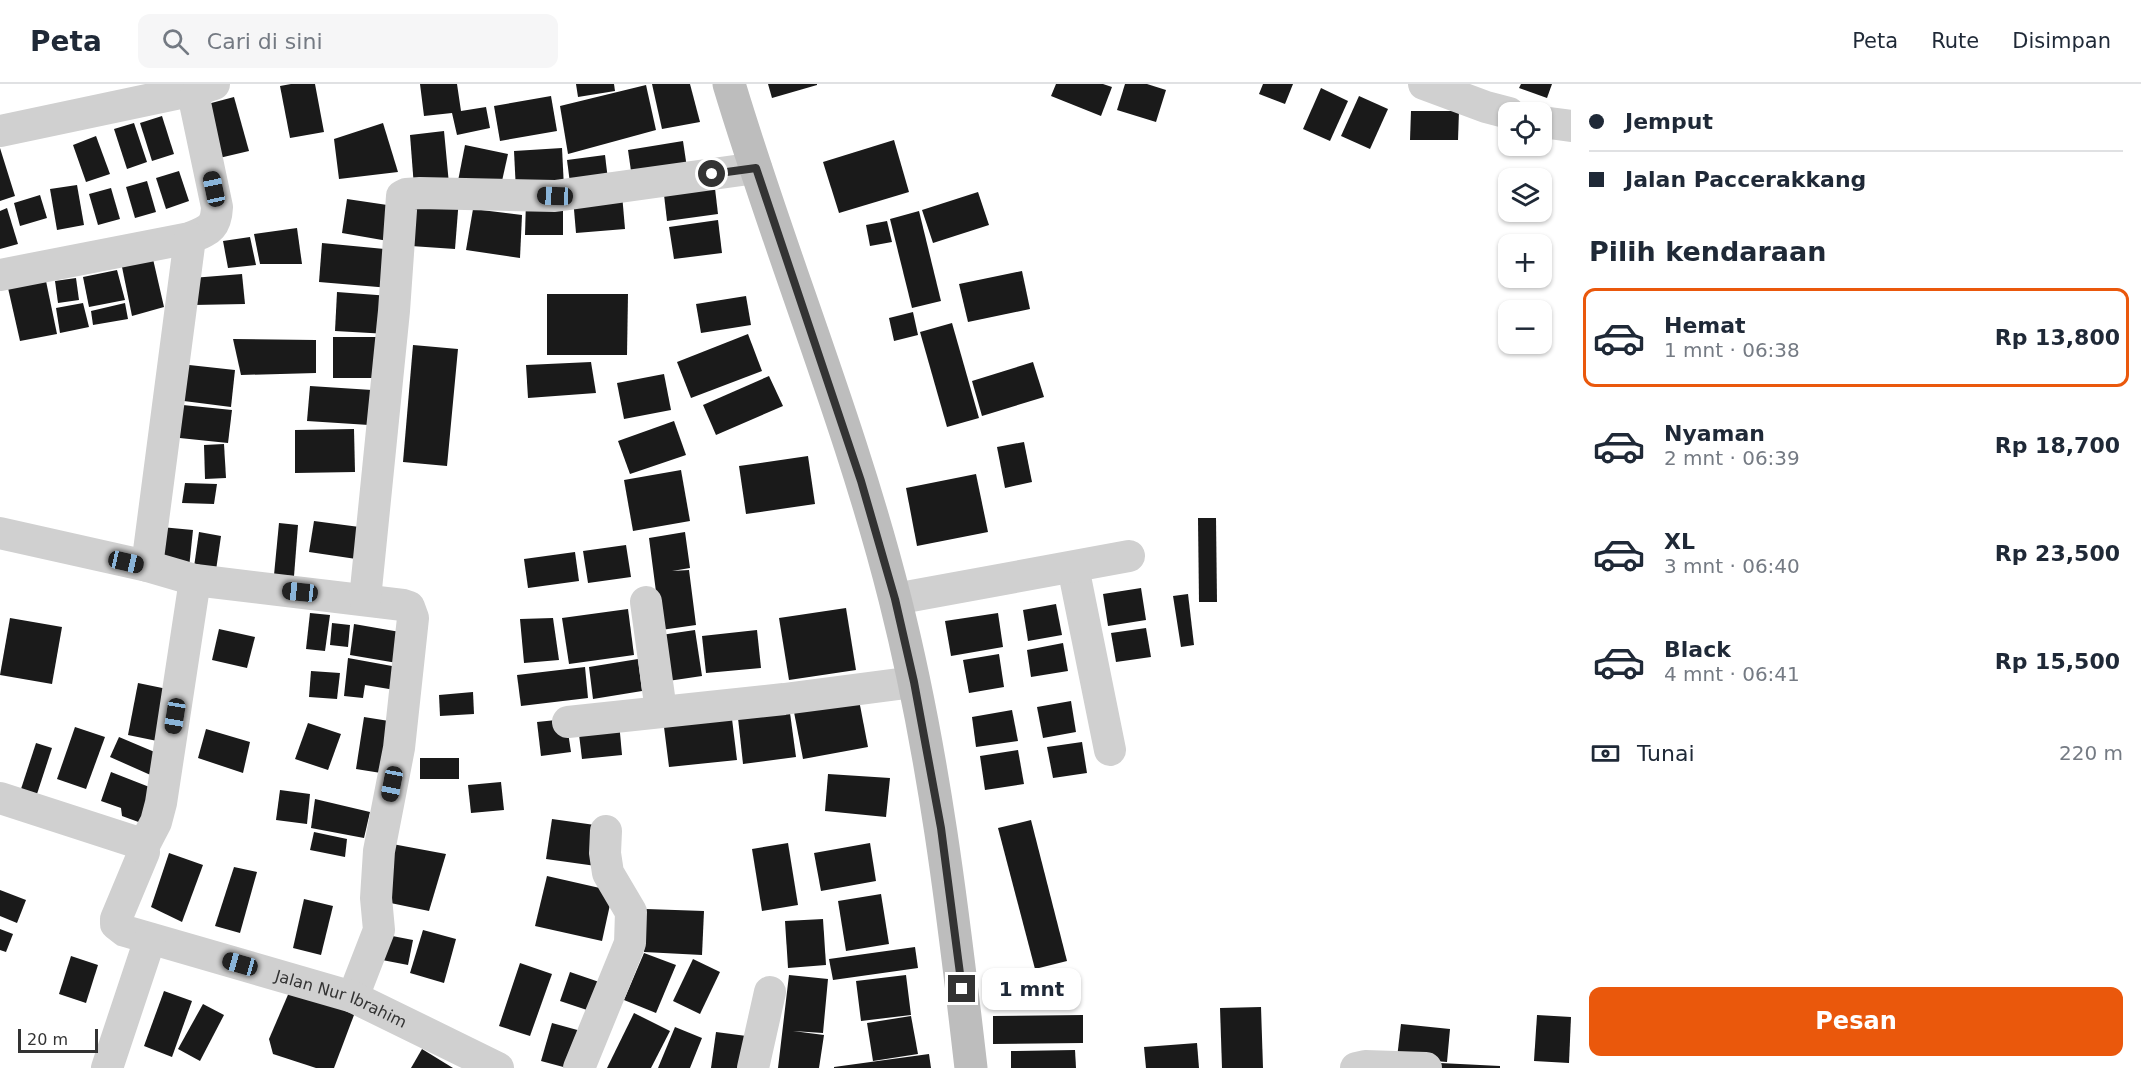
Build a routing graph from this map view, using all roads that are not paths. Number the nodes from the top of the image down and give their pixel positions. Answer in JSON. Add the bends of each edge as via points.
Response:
{"nodes":[{"id":1,"x":729,"y":84,"type":"edge"},
{"id":2,"x":1424,"y":84,"type":"edge"},
{"id":3,"x":206,"y":87,"type":"edge"},
{"id":4,"x":1498,"y":109,"type":"edge"},
{"id":5,"x":1552,"y":123,"type":"edge"},
{"id":6,"x":1571,"y":126,"type":"edge"},
{"id":7,"x":0,"y":131,"type":"edge"},
{"id":8,"x":756,"y":168,"type":"junction"},
{"id":9,"x":190,"y":238,"type":"junction"},
{"id":10,"x":0,"y":275,"type":"edge"},
{"id":11,"x":0,"y":533,"type":"edge"},
{"id":12,"x":1129,"y":556,"type":"dead end"},
{"id":13,"x":147,"y":566,"type":"junction"},
{"id":14,"x":1073,"y":567,"type":"junction"},
{"id":15,"x":195,"y":580,"type":"junction"},
{"id":16,"x":365,"y":599,"type":"junction"},
{"id":17,"x":895,"y":599,"type":"junction"},
{"id":18,"x":646,"y":602,"type":"dead end"},
{"id":19,"x":914,"y":682,"type":"junction"},
{"id":20,"x":661,"y":711,"type":"junction"},
{"id":21,"x":568,"y":722,"type":"dead end"},
{"id":22,"x":1110,"y":750,"type":"dead end"},
{"id":23,"x":0,"y":798,"type":"edge"},
{"id":24,"x":606,"y":831,"type":"dead end"},
{"id":25,"x":143,"y":847,"type":"junction"},
{"id":26,"x":150,"y":939,"type":"junction"},
{"id":27,"x":770,"y":992,"type":"dead end"},
{"id":28,"x":353,"y":997,"type":"junction"},
{"id":29,"x":106,"y":1068,"type":"edge"},
{"id":30,"x":498,"y":1068,"type":"edge"},
{"id":31,"x":579,"y":1068,"type":"edge"},
{"id":32,"x":753,"y":1068,"type":"edge"},
{"id":33,"x":971,"y":1068,"type":"edge"},
{"id":34,"x":1356,"y":1068,"type":"edge"},
{"id":35,"x":1426,"y":1068,"type":"edge"}],
"edges":[{"from":1,"to":8,"type":"main road"},
{"from":2,"to":4,"type":"street"},
{"from":3,"to":7,"type":"street"},
{"from":3,"to":9,"type":"street","via":[[196,94],[195,104],[217,216],[211,228]]},
{"from":5,"to":6,"type":"street"},
{"from":8,"to":16,"type":"street","via":[[555,196],[402,196]]},
{"from":8,"to":17,"type":"main road","via":[[861,479]]},
{"from":9,"to":10,"type":"street"},
{"from":9,"to":13,"type":"street"},
{"from":11,"to":13,"type":"street"},
{"from":12,"to":14,"type":"street"},
{"from":13,"to":15,"type":"street"},
{"from":14,"to":17,"type":"street"},
{"from":14,"to":22,"type":"street"},
{"from":15,"to":16,"type":"street"},
{"from":15,"to":25,"type":"street","via":[[162,803]]},
{"from":16,"to":28,"type":"street","via":[[410,607],[413,618],[399,748],[379,851],[379,930]]},
{"from":17,"to":19,"type":"main road"},
{"from":18,"to":20,"type":"street"},
{"from":19,"to":20,"type":"street"},
{"from":19,"to":33,"type":"main road","via":[[941,828]]},
{"from":20,"to":21,"type":"street"},
{"from":23,"to":25,"type":"street","via":[[130,839]]},
{"from":24,"to":31,"type":"street","via":[[608,873],[631,912],[630,944]]},
{"from":25,"to":26,"type":"street","name":"Jalan Nur Ibrahim","via":[[116,924]]},
{"from":26,"to":28,"type":"street","name":"Jalan Nur Ibrahim"},
{"from":26,"to":29,"type":"street"},
{"from":27,"to":32,"type":"street"},
{"from":28,"to":30,"type":"street","name":"Jalan Nur Ibrahim"},
{"from":34,"to":35,"type":"street"}]}
